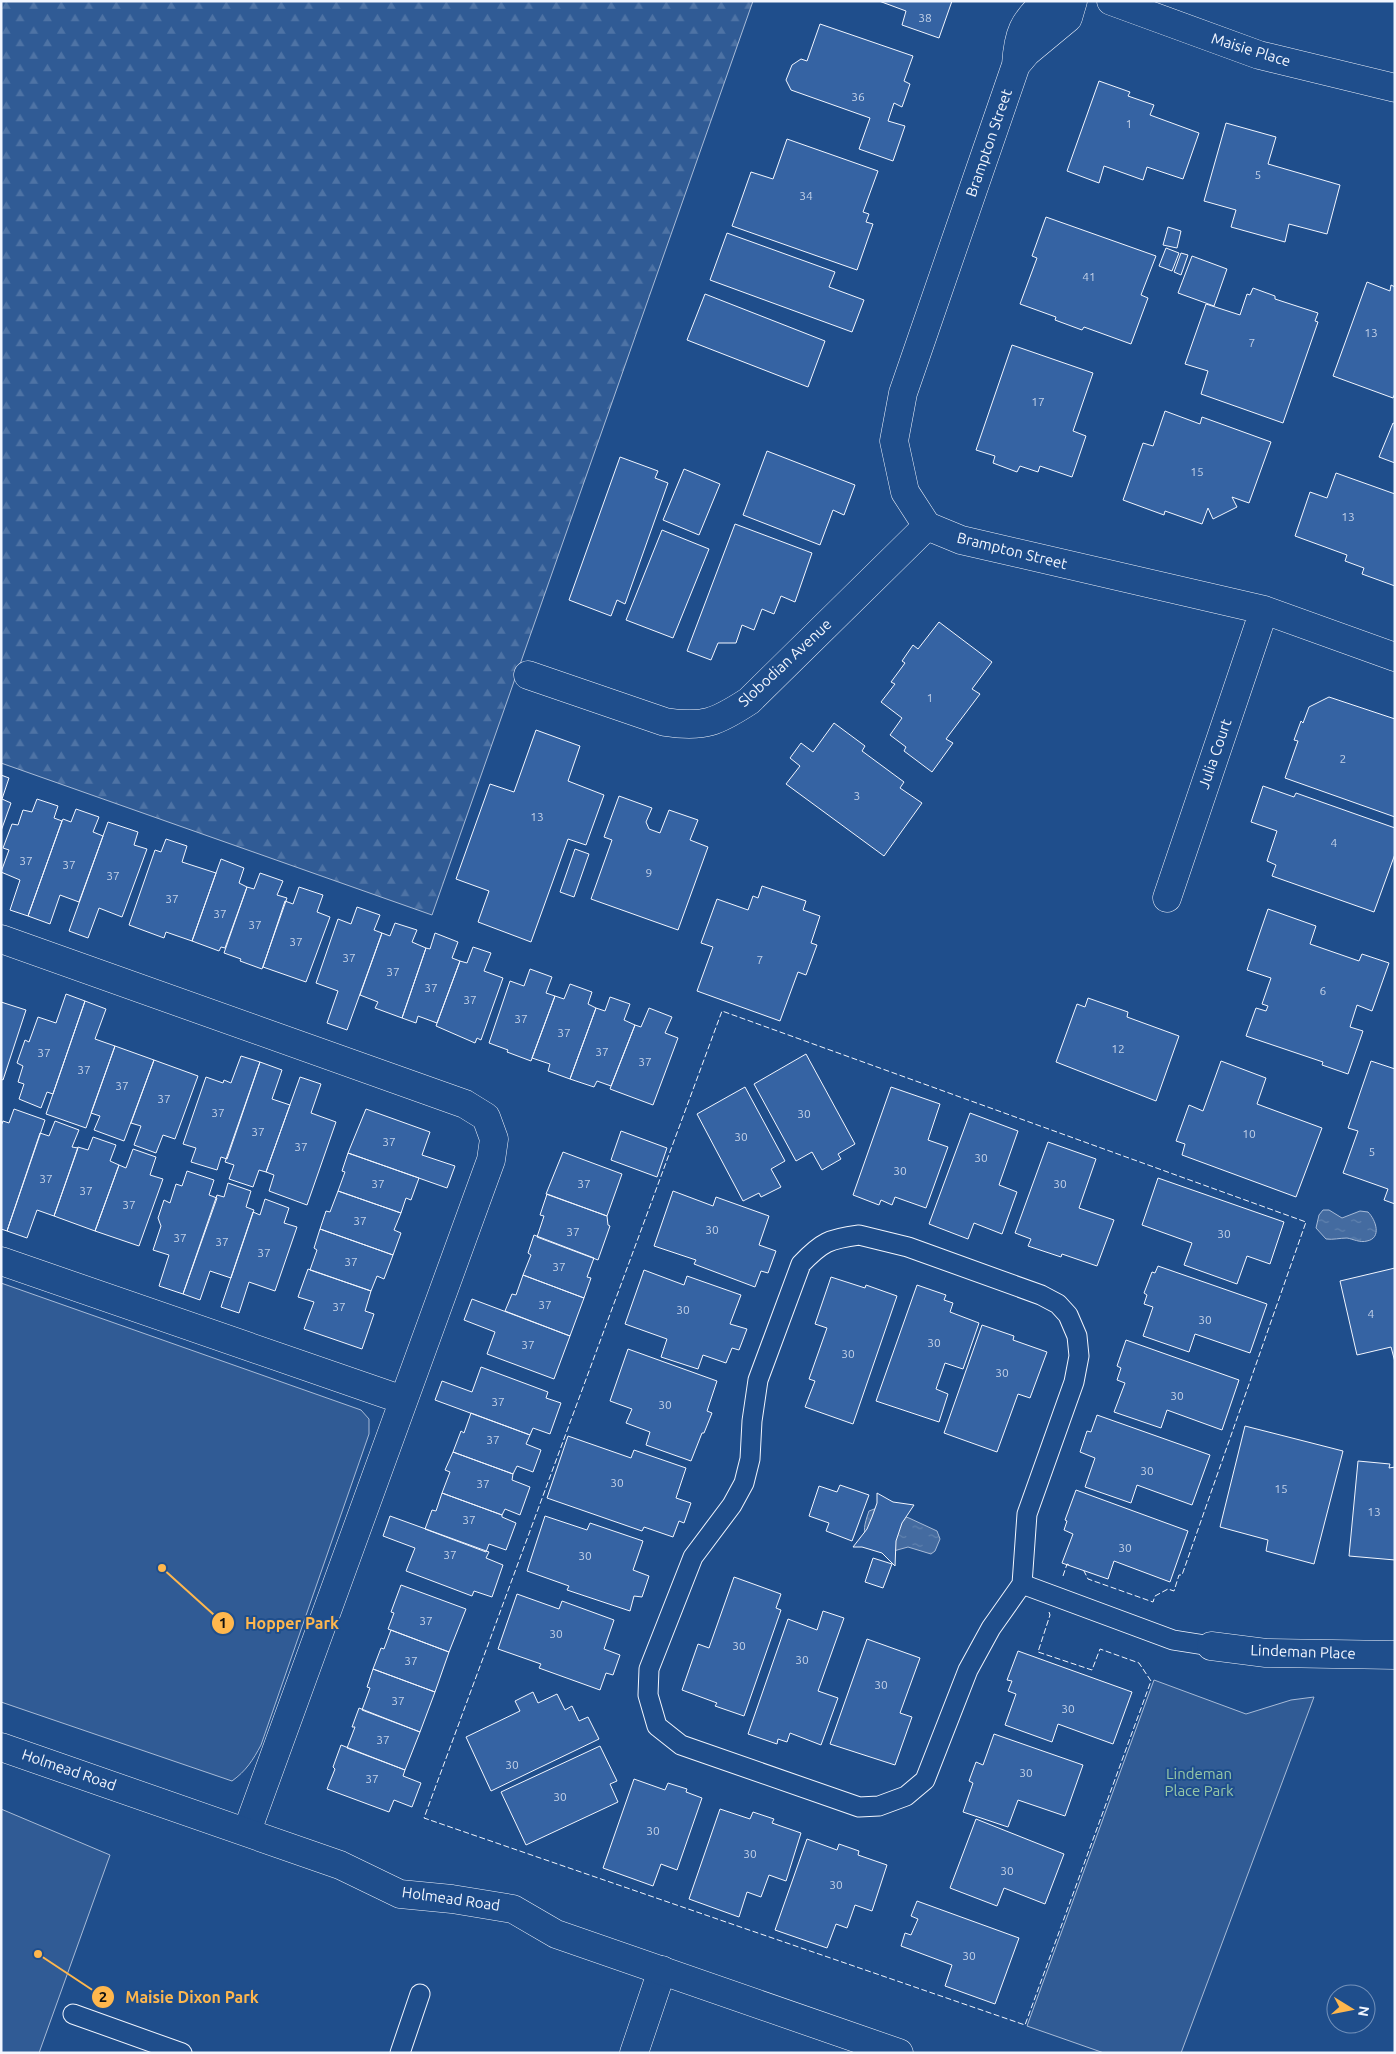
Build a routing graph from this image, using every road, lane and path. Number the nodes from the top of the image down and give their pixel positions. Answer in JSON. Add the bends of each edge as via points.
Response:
{"nodes":[{"id":1,"x":1046,"y":1,"type":"edge"},
{"id":2,"x":1073,"y":1,"type":"edge"},
{"id":3,"x":1111,"y":1,"type":"edge"},
{"id":4,"x":1016,"y":65,"type":"junction"},
{"id":5,"x":1395,"y":88,"type":"edge"},
{"id":6,"x":927,"y":526,"type":"junction"},
{"id":7,"x":1264,"y":610,"type":"junction"},
{"id":8,"x":1395,"y":657,"type":"edge"},
{"id":9,"x":528,"y":675,"type":"dead end"},
{"id":10,"x":1167,"y":898,"type":"dead end"},
{"id":11,"x":1,"y":939,"type":"edge"},
{"id":12,"x":1,"y":1261,"type":"edge"},
{"id":13,"x":403,"y":1400,"type":"junction"},
{"id":14,"x":1022,"y":1584,"type":"junction"},
{"id":15,"x":1211,"y":1646,"type":"joint"},
{"id":16,"x":1395,"y":1654,"type":"edge"},
{"id":17,"x":1,"y":1747,"type":"edge"},
{"id":18,"x":247,"y":1831,"type":"junction"},
{"id":19,"x":662,"y":1970,"type":"junction"},
{"id":20,"x":420,"y":1994,"type":"dead end"},
{"id":21,"x":73,"y":2014,"type":"dead end"},
{"id":22,"x":182,"y":2053,"type":"edge"},
{"id":23,"x":400,"y":2053,"type":"edge"},
{"id":24,"x":634,"y":2053,"type":"edge"},
{"id":25,"x":899,"y":2053,"type":"edge"}],
"edges":[{"from":1,"to":4,"type":"street","name":"Brampton Street","via":[[1022,27]]},
{"from":2,"to":4,"type":"street","name":"Brampton Street","via":[[1068,18]]},
{"from":3,"to":5,"type":"street","name":"Maisie Place","via":[[1259,55]]},
{"from":4,"to":6,"type":"street","name":"Brampton Street","via":[[901,403],[894,441],[905,492]]},
{"from":6,"to":7,"type":"street","name":"Brampton Street","via":[[962,540]]},
{"from":6,"to":9,"type":"street","name":"Slobodian Avenue","via":[[749,701],[725,717],[705,724],[666,722]]},
{"from":7,"to":8,"type":"street","name":"Brampton Street"},
{"from":7,"to":10,"type":"street","name":"Julia Court"},
{"from":11,"to":13,"type":"street","via":[[465,1104],[486,1117],[494,1139],[491,1160]]},
{"from":12,"to":13,"type":"street"},
{"from":13,"to":18,"type":"street"},
{"from":14,"to":14,"type":"lane","via":[[991,1628],[968,1670],[925,1780],[906,1796],[879,1806],[859,1807],[681,1745],[657,1726],[648,1695],[649,1669],[693,1557],[732,1505],[744,1483],[750,1459],[758,1380],[801,1264],[814,1249],[834,1238],[859,1235],[908,1247],[1041,1295],[1058,1304],[1068,1315],[1077,1336],[1080,1356],[1028,1514]]},
{"from":14,"to":15,"type":"lane","via":[[1173,1640]]},
{"from":15,"to":16,"type":"street","name":"Lindeman Place","via":[[1266,1652]]},
{"from":17,"to":18,"type":"street","name":"Holmead Road"},
{"from":18,"to":19,"type":"street","name":"Holmead Road","via":[[340,1864],[400,1894],[512,1908],[556,1934]]},
{"from":19,"to":24,"type":"street"},
{"from":19,"to":25,"type":"street","name":"Holmead Road"},
{"from":20,"to":23,"type":"lane"},
{"from":21,"to":22,"type":"lane"}]}
